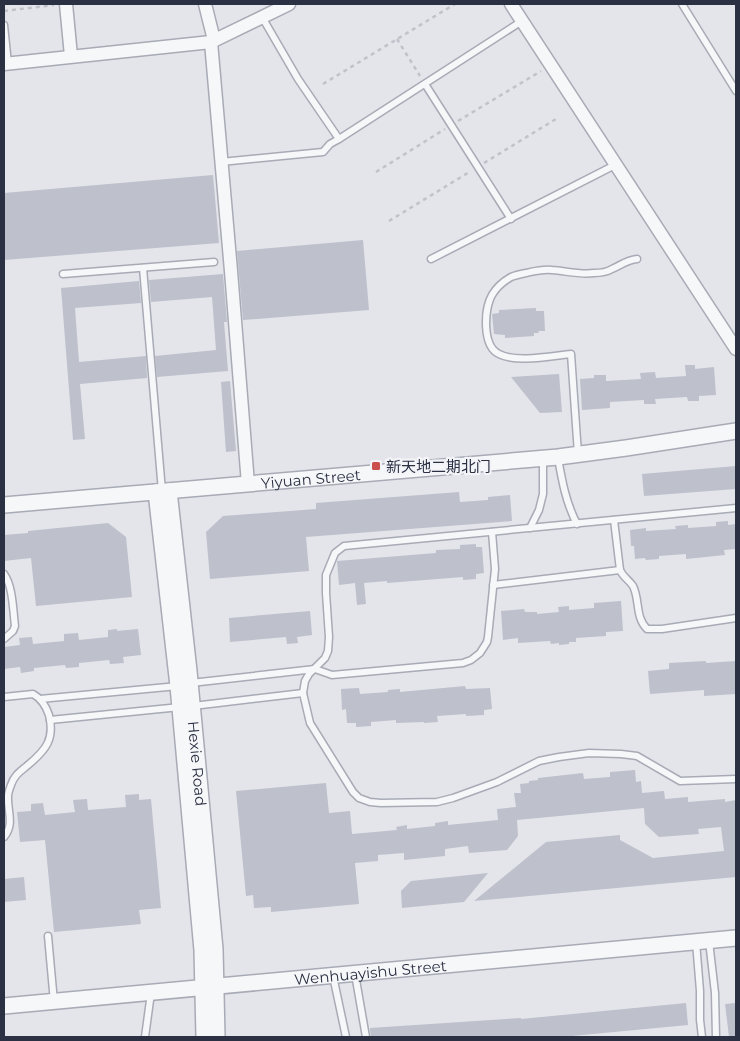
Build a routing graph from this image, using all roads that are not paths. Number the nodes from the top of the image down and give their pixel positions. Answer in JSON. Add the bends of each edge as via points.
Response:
{"nodes":[{"id":1,"x":61,"y":4,"type":"edge"},
{"id":2,"x":205,"y":4,"type":"edge"},
{"id":3,"x":289,"y":4,"type":"edge"},
{"id":4,"x":511,"y":4,"type":"edge"},
{"id":5,"x":682,"y":4,"type":"edge"},
{"id":6,"x":262,"y":17,"type":"junction"},
{"id":7,"x":522,"y":22,"type":"junction"},
{"id":8,"x":4,"y":25,"type":"edge"},
{"id":9,"x":212,"y":41,"type":"junction"},
{"id":10,"x":71,"y":56,"type":"junction"},
{"id":11,"x":6,"y":64,"type":"edge"},
{"id":12,"x":424,"y":84,"type":"junction"},
{"id":13,"x":736,"y":91,"type":"edge"},
{"id":14,"x":339,"y":139,"type":"junction"},
{"id":15,"x":221,"y":162,"type":"junction"},
{"id":16,"x":615,"y":166,"type":"junction"},
{"id":17,"x":511,"y":218,"type":"junction"},
{"id":18,"x":431,"y":259,"type":"dead end"},
{"id":19,"x":636,"y":259,"type":"dead end"},
{"id":20,"x":214,"y":262,"type":"dead end"},
{"id":21,"x":143,"y":268,"type":"junction"},
{"id":22,"x":63,"y":274,"type":"dead end"},
{"id":23,"x":736,"y":350,"type":"edge"},
{"id":24,"x":736,"y":430,"type":"edge"},
{"id":25,"x":578,"y":454,"type":"junction"},
{"id":26,"x":550,"y":457,"type":"junction"},
{"id":27,"x":248,"y":484,"type":"junction"},
{"id":28,"x":162,"y":491,"type":"junction"},
{"id":29,"x":4,"y":506,"type":"edge"},
{"id":30,"x":736,"y":508,"type":"edge"},
{"id":31,"x":614,"y":520,"type":"junction"},
{"id":32,"x":577,"y":524,"type":"junction"},
{"id":33,"x":530,"y":528,"type":"junction"},
{"id":34,"x":492,"y":532,"type":"junction"},
{"id":35,"x":620,"y":570,"type":"junction"},
{"id":36,"x":4,"y":574,"type":"edge"},
{"id":37,"x":493,"y":585,"type":"junction"},
{"id":38,"x":736,"y":618,"type":"edge"},
{"id":39,"x":4,"y":639,"type":"edge"},
{"id":40,"x":315,"y":669,"type":"junction"},
{"id":41,"x":184,"y":684,"type":"junction"},
{"id":42,"x":303,"y":693,"type":"junction"},
{"id":43,"x":4,"y":697,"type":"edge"},
{"id":44,"x":40,"y":699,"type":"junction"},
{"id":45,"x":186,"y":707,"type":"junction"},
{"id":46,"x":50,"y":720,"type":"junction"},
{"id":47,"x":736,"y":779,"type":"edge"},
{"id":48,"x":4,"y":837,"type":"edge"},
{"id":49,"x":48,"y":936,"type":"dead end"},
{"id":50,"x":736,"y":938,"type":"edge"},
{"id":51,"x":703,"y":941,"type":"junction"},
{"id":52,"x":355,"y":974,"type":"junction"},
{"id":53,"x":333,"y":976,"type":"junction"},
{"id":54,"x":210,"y":987,"type":"junction"},
{"id":55,"x":151,"y":993,"type":"junction"},
{"id":56,"x":54,"y":1002,"type":"junction"},
{"id":57,"x":4,"y":1006,"type":"edge"},
{"id":58,"x":145,"y":1037,"type":"edge"},
{"id":59,"x":204,"y":1037,"type":"edge"},
{"id":60,"x":217,"y":1037,"type":"edge"},
{"id":61,"x":346,"y":1037,"type":"edge"},
{"id":62,"x":366,"y":1037,"type":"edge"},
{"id":63,"x":702,"y":1037,"type":"edge"},
{"id":64,"x":716,"y":1037,"type":"edge"}],
"edges":[{"from":1,"to":10,"type":"street"},
{"from":2,"to":9,"type":"street"},
{"from":3,"to":6,"type":"street"},
{"from":4,"to":7,"type":"street"},
{"from":5,"to":13,"type":"lane"},
{"from":6,"to":9,"type":"street"},
{"from":6,"to":14,"type":"lane","via":[[298,79]]},
{"from":7,"to":12,"type":"lane"},
{"from":7,"to":16,"type":"street"},
{"from":8,"to":11,"type":"lane"},
{"from":9,"to":10,"type":"street"},
{"from":9,"to":15,"type":"street"},
{"from":10,"to":11,"type":"street"},
{"from":12,"to":14,"type":"lane"},
{"from":12,"to":17,"type":"lane"},
{"from":14,"to":15,"type":"lane","via":[[322,152]]},
{"from":15,"to":27,"type":"street"},
{"from":16,"to":17,"type":"lane"},
{"from":16,"to":23,"type":"street"},
{"from":17,"to":18,"type":"lane"},
{"from":19,"to":25,"type":"lane","via":[[593,274],[541,270],[512,276],[489,301],[486,330],[494,352],[522,359],[570,354]]},
{"from":20,"to":21,"type":"lane"},
{"from":21,"to":22,"type":"lane"},
{"from":21,"to":28,"type":"lane"},
{"from":24,"to":25,"type":"street","name":"Yiyuan Street"},
{"from":25,"to":26,"type":"street","name":"Yiyuan Street"},
{"from":26,"to":27,"type":"street","name":"Yiyuan Street"},
{"from":26,"to":32,"type":"lane"},
{"from":26,"to":33,"type":"lane","via":[[539,510]]},
{"from":27,"to":28,"type":"street","name":"Yiyuan Street"},
{"from":28,"to":29,"type":"street","name":"Yiyuan Street"},
{"from":28,"to":41,"type":"street","name":"Hexie Road"},
{"from":30,"to":31,"type":"lane"},
{"from":31,"to":32,"type":"lane"},
{"from":31,"to":35,"type":"lane"},
{"from":32,"to":33,"type":"lane"},
{"from":33,"to":34,"type":"lane"},
{"from":34,"to":37,"type":"lane"},
{"from":34,"to":40,"type":"lane","via":[[344,546],[336,552],[326,581],[328,651]]},
{"from":35,"to":37,"type":"lane"},
{"from":35,"to":38,"type":"lane","via":[[634,588],[639,616],[647,629]]},
{"from":36,"to":39,"type":"lane","via":[[10,588],[15,626]]},
{"from":37,"to":40,"type":"lane","via":[[487,642],[471,660],[332,675]]},
{"from":40,"to":41,"type":"lane"},
{"from":40,"to":42,"type":"lane","via":[[305,681]]},
{"from":41,"to":44,"type":"lane"},
{"from":41,"to":45,"type":"street","name":"Hexie Road"},
{"from":42,"to":45,"type":"lane"},
{"from":42,"to":47,"type":"lane","via":[[310,723],[353,792],[370,802],[437,802],[497,782],[539,761],[589,754],[637,756],[680,781]]},
{"from":43,"to":44,"type":"lane","via":[[33,694]]},
{"from":44,"to":46,"type":"lane"},
{"from":45,"to":46,"type":"lane"},
{"from":45,"to":54,"type":"street","name":"Hexie Road","via":[[202,950]]},
{"from":46,"to":48,"type":"lane","via":[[46,748],[20,771],[10,787],[10,823]]},
{"from":49,"to":56,"type":"lane"},
{"from":50,"to":51,"type":"street","name":"Wenhuayishu Street"},
{"from":51,"to":52,"type":"street","name":"Wenhuayishu Street"},
{"from":51,"to":63,"type":"lane"},
{"from":51,"to":64,"type":"lane","via":[[715,993]]},
{"from":52,"to":53,"type":"street","name":"Wenhuayishu Street"},
{"from":52,"to":62,"type":"lane"},
{"from":53,"to":54,"type":"street","name":"Wenhuayishu Street"},
{"from":53,"to":61,"type":"lane"},
{"from":54,"to":55,"type":"street","name":"Wenhuayishu Street"},
{"from":54,"to":59,"type":"street","name":"Hexie Road"},
{"from":54,"to":60,"type":"street","name":"Hexie Road"},
{"from":55,"to":56,"type":"street","name":"Wenhuayishu Street"},
{"from":55,"to":58,"type":"lane"},
{"from":56,"to":57,"type":"street","name":"Wenhuayishu Street"}]}
